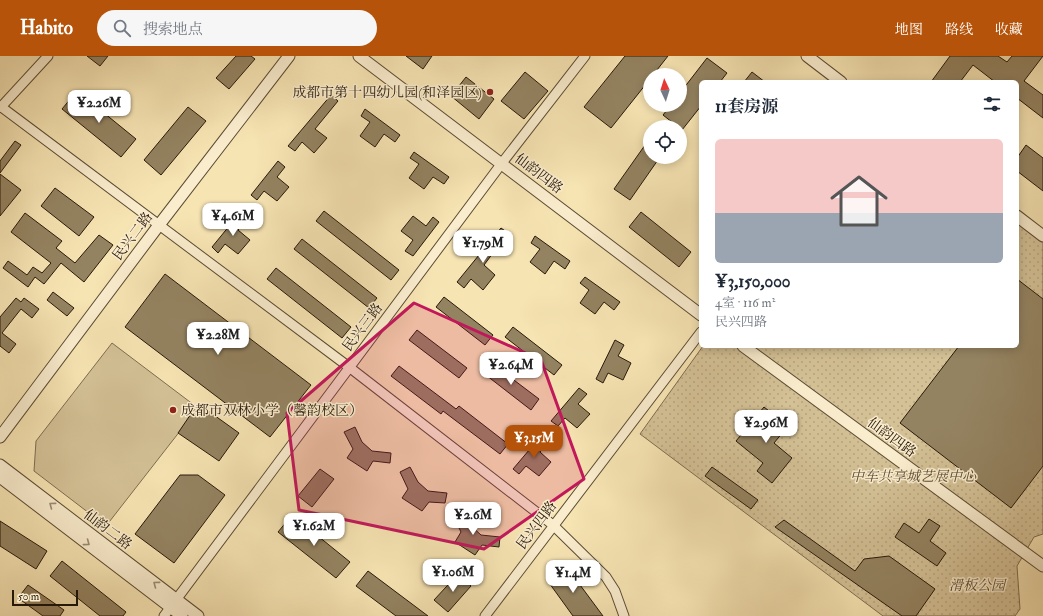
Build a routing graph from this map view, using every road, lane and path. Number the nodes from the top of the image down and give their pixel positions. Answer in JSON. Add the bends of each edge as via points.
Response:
{"nodes":[{"id":1,"x":48,"y":56,"type":"edge"},
{"id":2,"x":289,"y":56,"type":"edge"},
{"id":3,"x":359,"y":56,"type":"edge"},
{"id":4,"x":585,"y":56,"type":"edge"},
{"id":5,"x":807,"y":56,"type":"edge"},
{"id":6,"x":838,"y":80,"type":"edge"},
{"id":7,"x":1,"y":107,"type":"edge"},
{"id":8,"x":502,"y":163,"type":"junction"},
{"id":9,"x":1019,"y":218,"type":"edge"},
{"id":10,"x":159,"y":225,"type":"junction"},
{"id":11,"x":1043,"y":236,"type":"edge"},
{"id":12,"x":699,"y":313,"type":"edge"},
{"id":13,"x":699,"y":335,"type":"edge"},
{"id":14,"x":746,"y":348,"type":"edge"},
{"id":15,"x":349,"y":367,"type":"junction"},
{"id":16,"x":0,"y":436,"type":"edge"},
{"id":17,"x":0,"y":465,"type":"edge"},
{"id":18,"x":0,"y":477,"type":"edge"},
{"id":19,"x":553,"y":525,"type":"junction"},
{"id":20,"x":1043,"y":566,"type":"edge"},
{"id":21,"x":170,"y":608,"type":"edge"},
{"id":22,"x":182,"y":616,"type":"edge"},
{"id":23,"x":198,"y":616,"type":"edge"},
{"id":24,"x":485,"y":616,"type":"edge"},
{"id":25,"x":624,"y":616,"type":"edge"}],
"edges":[{"from":1,"to":7,"type":"street"},
{"from":2,"to":10,"type":"street","name":"民兴二路"},
{"from":3,"to":8,"type":"street","name":"仙韵四路"},
{"from":4,"to":8,"type":"street","name":"民兴三路"},
{"from":5,"to":6,"type":"street"},
{"from":7,"to":10,"type":"street"},
{"from":8,"to":12,"type":"street","name":"仙韵四路"},
{"from":8,"to":15,"type":"street","name":"民兴三路"},
{"from":9,"to":11,"type":"street"},
{"from":10,"to":15,"type":"street"},
{"from":10,"to":16,"type":"street","name":"民兴二路"},
{"from":13,"to":19,"type":"street","name":"民兴四路"},
{"from":14,"to":20,"type":"street","name":"仙韵四路"},
{"from":15,"to":19,"type":"street"},
{"from":15,"to":21,"type":"street","name":"民兴三路"},
{"from":21,"to":17,"type":"street","name":"仙韵二路","one_way":true},
{"from":18,"to":21,"type":"street","name":"仙韵二路","one_way":true},
{"from":19,"to":24,"type":"street","name":"民兴四路"},
{"from":19,"to":25,"type":"street","via":[[606,577]]},
{"from":21,"to":22,"type":"street","name":"仙韵二路"},
{"from":21,"to":23,"type":"street","name":"仙韵二路"}]}
